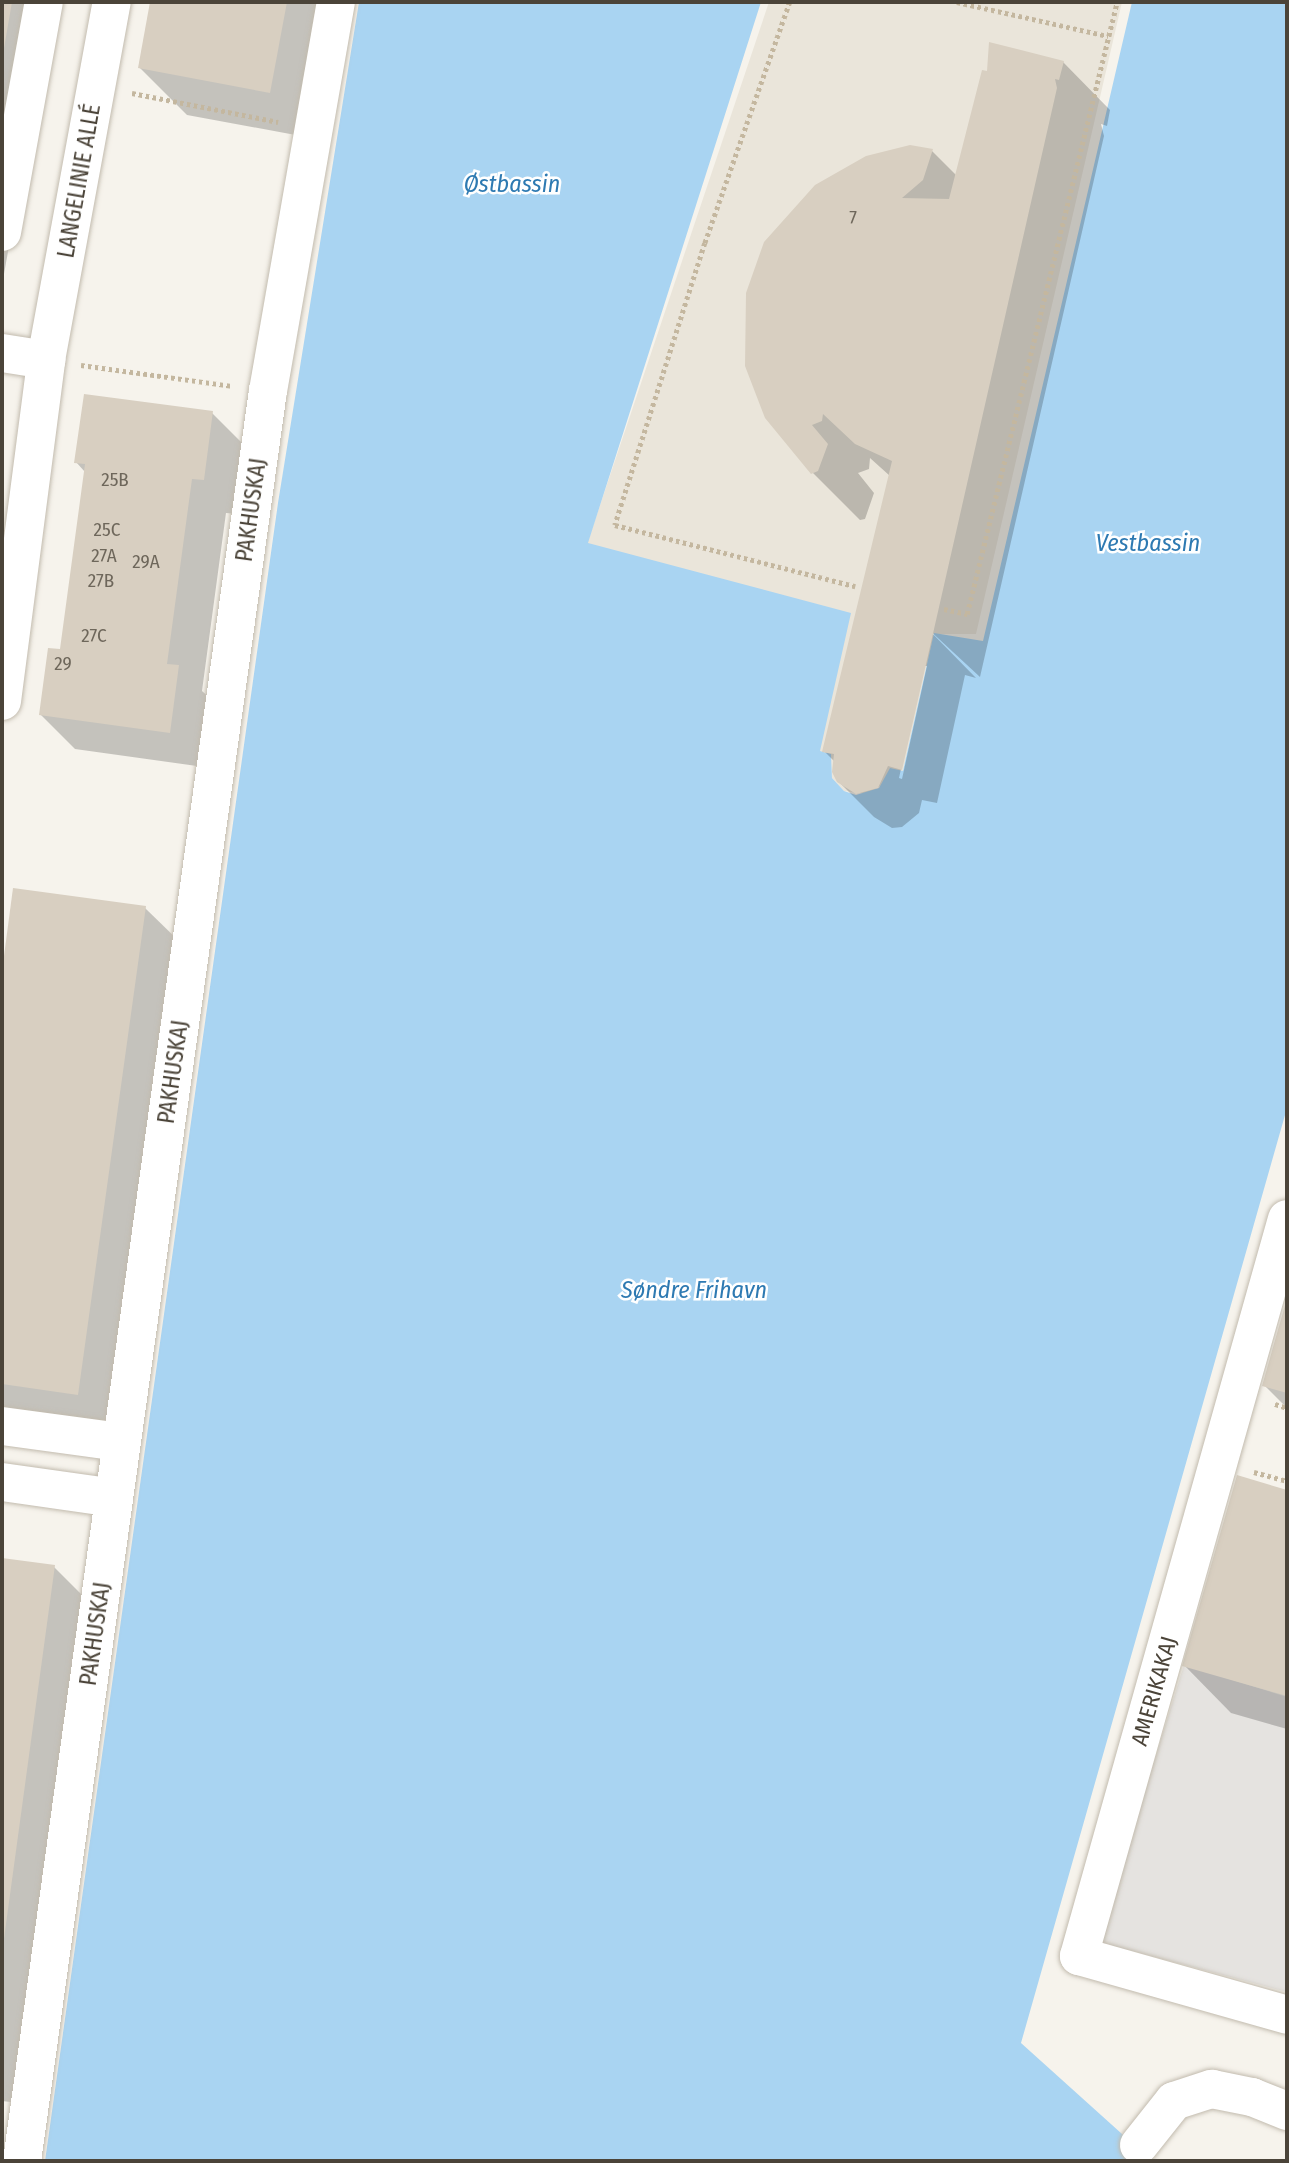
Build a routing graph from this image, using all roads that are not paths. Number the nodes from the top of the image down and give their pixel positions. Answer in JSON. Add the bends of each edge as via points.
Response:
{"nodes":[{"id":1,"x":44,"y":2,"type":"edge"},
{"id":2,"x":112,"y":2,"type":"edge"},
{"id":3,"x":337,"y":2,"type":"edge"},
{"id":4,"x":2,"y":232,"type":"edge"},
{"id":5,"x":2,"y":353,"type":"edge"},
{"id":6,"x":46,"y":360,"type":"junction"},
{"id":7,"x":2,"y":701,"type":"edge"},
{"id":8,"x":1287,"y":1219,"type":"edge"},
{"id":9,"x":2,"y":1426,"type":"edge"},
{"id":10,"x":121,"y":1443,"type":"junction"},
{"id":11,"x":2,"y":1482,"type":"edge"},
{"id":12,"x":114,"y":1498,"type":"junction"},
{"id":13,"x":1287,"y":2015,"type":"edge"},
{"id":14,"x":1287,"y":2111,"type":"edge"},
{"id":15,"x":1139,"y":2145,"type":"dead end"},
{"id":16,"x":16,"y":2149,"type":"edge"}],
"edges":[{"from":1,"to":4,"type":"street"},
{"from":2,"to":6,"type":"street","name":"LANGELINIE ALLÉ"},
{"from":3,"to":10,"type":"street","name":"PAKHUSKAJ","via":[[268,391]]},
{"from":5,"to":6,"type":"street"},
{"from":6,"to":7,"type":"street","name":"LANGELINIE ALLÉ"},
{"from":8,"to":13,"type":"street","name":"AMERIKAKAJ","via":[[1079,1956]]},
{"from":9,"to":10,"type":"street"},
{"from":10,"to":12,"type":"street","name":"PAKHUSKAJ"},
{"from":11,"to":12,"type":"street"},
{"from":12,"to":16,"type":"street","name":"PAKHUSKAJ"},
{"from":14,"to":15,"type":"street","via":[[1252,2096],[1212,2089],[1174,2101]]}]}
